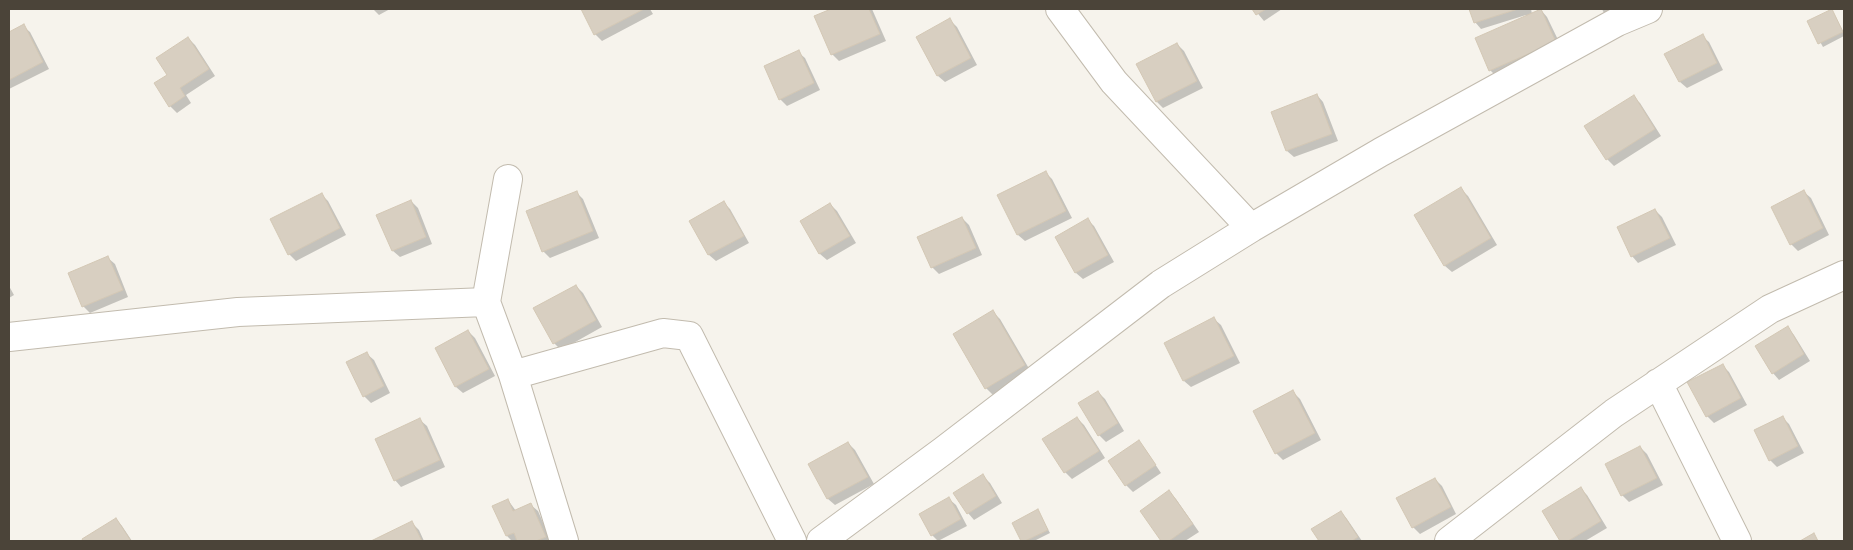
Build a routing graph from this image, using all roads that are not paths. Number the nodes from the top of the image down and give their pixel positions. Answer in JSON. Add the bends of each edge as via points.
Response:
{"nodes":[{"id":1,"x":1060,"y":9,"type":"edge"},
{"id":2,"x":1648,"y":9,"type":"edge"},
{"id":3,"x":508,"y":179,"type":"dead end"},
{"id":4,"x":1251,"y":228,"type":"junction"},
{"id":5,"x":1844,"y":275,"type":"edge"},
{"id":6,"x":486,"y":302,"type":"junction"},
{"id":7,"x":9,"y":337,"type":"edge"},
{"id":8,"x":512,"y":375,"type":"junction"},
{"id":9,"x":1658,"y":383,"type":"junction"},
{"id":10,"x":564,"y":541,"type":"edge"},
{"id":11,"x":792,"y":541,"type":"edge"},
{"id":12,"x":821,"y":541,"type":"edge"},
{"id":13,"x":1449,"y":541,"type":"edge"},
{"id":14,"x":1737,"y":541,"type":"edge"}],
"edges":[{"from":1,"to":4,"type":"street","via":[[1114,82]]},
{"from":2,"to":4,"type":"street","via":[[1617,22],[1381,152]]},
{"from":3,"to":6,"type":"street"},
{"from":4,"to":12,"type":"street","via":[[1161,284]]},
{"from":5,"to":9,"type":"street","via":[[1770,309]]},
{"from":6,"to":7,"type":"street","via":[[238,312]]},
{"from":6,"to":8,"type":"street"},
{"from":8,"to":10,"type":"street"},
{"from":8,"to":11,"type":"street","via":[[663,333],[689,336]]},
{"from":9,"to":13,"type":"street","via":[[1614,413]]},
{"from":9,"to":14,"type":"street"}]}
